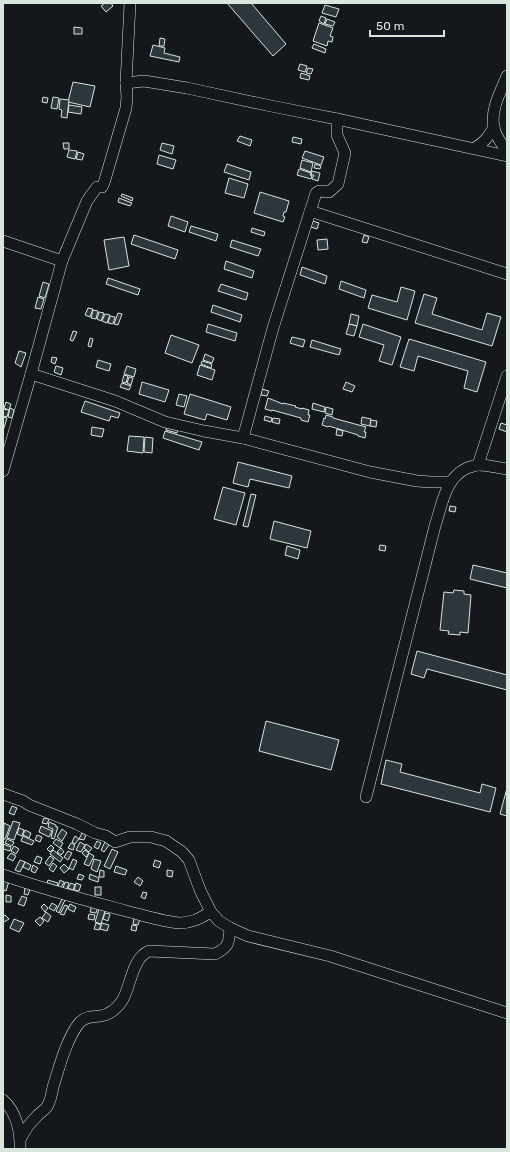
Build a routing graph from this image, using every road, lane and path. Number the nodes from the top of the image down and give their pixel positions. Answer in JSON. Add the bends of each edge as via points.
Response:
{"nodes":[{"id":1,"x":130,"y":3,"type":"edge"},
{"id":2,"x":507,"y":76,"type":"edge"},
{"id":3,"x":126,"y":83,"type":"junction"},
{"id":4,"x":337,"y":119,"type":"junction"},
{"id":5,"x":494,"y":127,"type":"junction"},
{"id":6,"x":474,"y":148,"type":"junction"},
{"id":7,"x":507,"y":152,"type":"edge"},
{"id":8,"x":507,"y":156,"type":"edge"},
{"id":9,"x":310,"y":211,"type":"junction"},
{"id":10,"x":3,"y":241,"type":"edge"},
{"id":11,"x":62,"y":261,"type":"junction"},
{"id":12,"x":507,"y":274,"type":"edge"},
{"id":13,"x":31,"y":374,"type":"junction"},
{"id":14,"x":507,"y":376,"type":"edge"},
{"id":15,"x":243,"y":438,"type":"junction"},
{"id":16,"x":478,"y":465,"type":"junction"},
{"id":17,"x":507,"y":469,"type":"edge"},
{"id":18,"x":3,"y":471,"type":"edge"},
{"id":19,"x":450,"y":482,"type":"junction"},
{"id":20,"x":3,"y":794,"type":"edge"},
{"id":21,"x":366,"y":797,"type":"dead end"},
{"id":22,"x":3,"y":875,"type":"edge"},
{"id":23,"x":211,"y":912,"type":"junction"},
{"id":24,"x":230,"y":928,"type":"junction"},
{"id":25,"x":507,"y":1013,"type":"edge"},
{"id":26,"x":3,"y":1100,"type":"edge"},
{"id":27,"x":21,"y":1138,"type":"junction"},
{"id":28,"x":20,"y":1149,"type":"edge"}],
"edges":[{"from":1,"to":3,"type":"street"},
{"from":2,"to":5,"type":"street","via":[[494,106]]},
{"from":3,"to":4,"type":"street","via":[[158,83]]},
{"from":3,"to":11,"type":"street","via":[[126,108],[104,183],[102,187],[97,187],[87,201]]},
{"from":4,"to":6,"type":"street"},
{"from":4,"to":9,"type":"street","via":[[337,134],[345,153],[338,184],[329,192],[316,193]]},
{"from":5,"to":6,"type":"street","via":[[483,143]]},
{"from":5,"to":7,"type":"street"},
{"from":6,"to":8,"type":"street"},
{"from":9,"to":12,"type":"street"},
{"from":9,"to":15,"type":"street","via":[[273,328]]},
{"from":10,"to":11,"type":"street"},
{"from":11,"to":13,"type":"street"},
{"from":13,"to":15,"type":"street","via":[[164,422]]},
{"from":13,"to":18,"type":"street"},
{"from":14,"to":16,"type":"street"},
{"from":15,"to":19,"type":"street","via":[[370,472],[417,481]]},
{"from":16,"to":17,"type":"street"},
{"from":16,"to":19,"type":"street","via":[[463,470]]},
{"from":19,"to":21,"type":"street","via":[[435,526]]},
{"from":20,"to":23,"type":"street","via":[[115,842],[130,837],[151,837],[166,841],[189,860]]},
{"from":22,"to":23,"type":"street","via":[[98,904],[178,923],[196,920]]},
{"from":23,"to":24,"type":"street"},
{"from":24,"to":25,"type":"street","via":[[248,936],[330,956]]},
{"from":24,"to":27,"type":"street","via":[[229,941],[224,950],[215,954],[149,951],[141,956],[119,1005],[109,1013],[85,1019],[72,1034],[48,1105],[23,1132]]},
{"from":26,"to":27,"type":"street","via":[[14,1114]]},
{"from":27,"to":28,"type":"street"}]}
